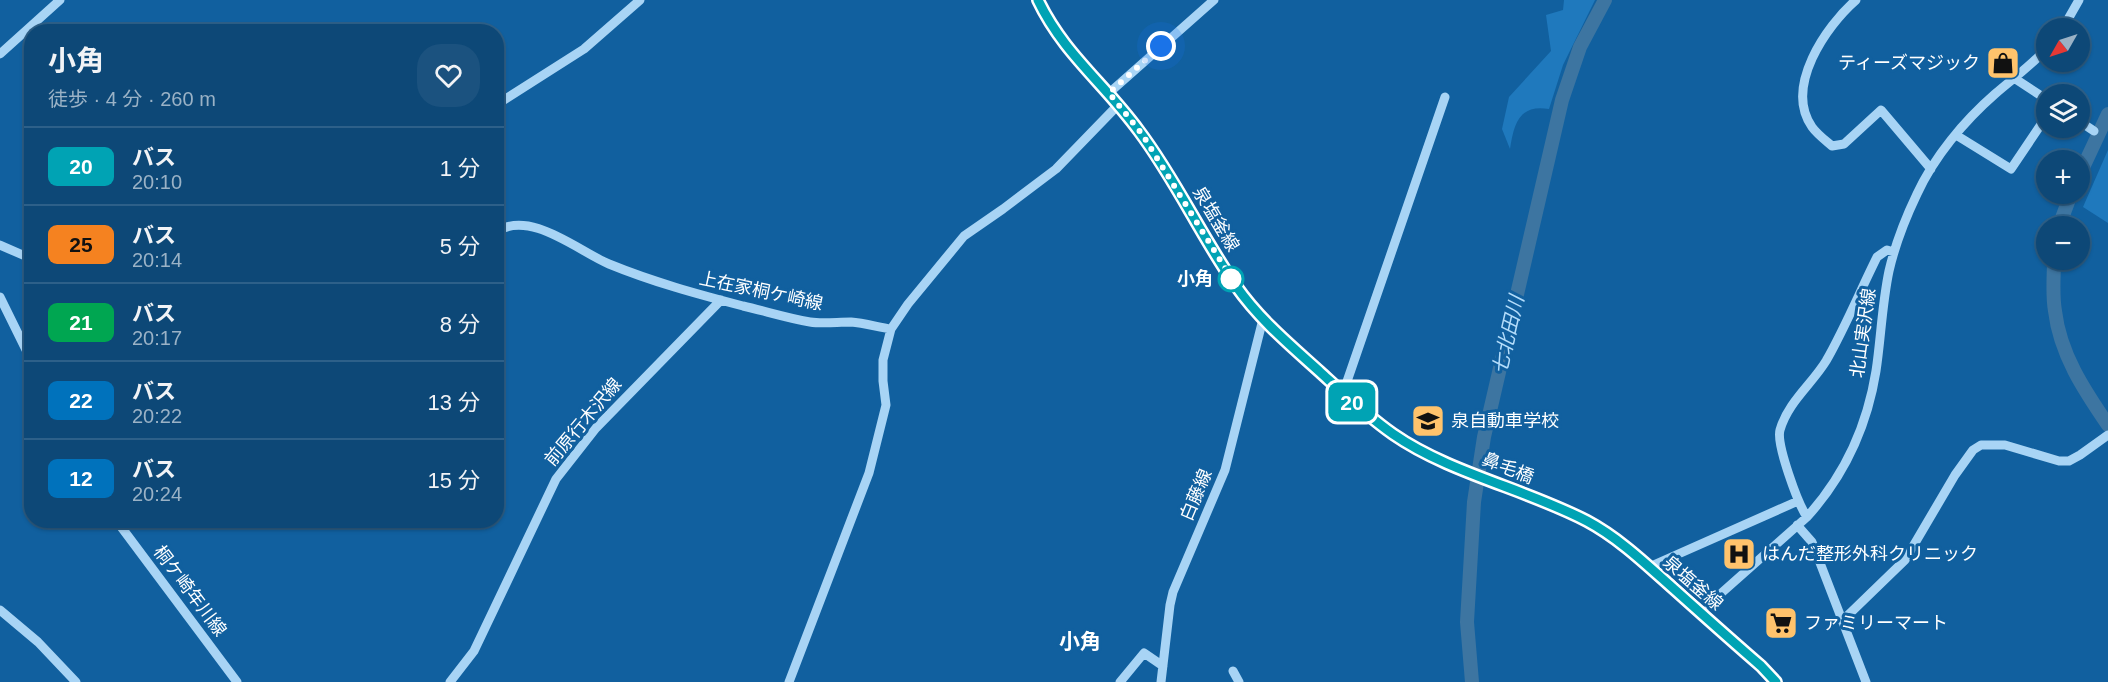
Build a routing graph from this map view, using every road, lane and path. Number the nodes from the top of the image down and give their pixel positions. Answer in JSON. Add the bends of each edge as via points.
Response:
{"nodes":[{"id":1,"x":60,"y":0,"type":"edge"},
{"id":2,"x":640,"y":0,"type":"edge"},
{"id":3,"x":1038,"y":0,"type":"edge"},
{"id":4,"x":1214,"y":0,"type":"edge"},
{"id":5,"x":1856,"y":0,"type":"edge"},
{"id":6,"x":2079,"y":0,"type":"edge"},
{"id":7,"x":2069,"y":18,"type":"edge"},
{"id":8,"x":33,"y":24,"type":"edge"},
{"id":9,"x":24,"y":32,"type":"edge"},
{"id":10,"x":0,"y":54,"type":"edge"},
{"id":11,"x":2036,"y":58,"type":"edge"},
{"id":12,"x":2014,"y":78,"type":"junction"},
{"id":13,"x":2036,"y":92,"type":"edge"},
{"id":14,"x":1109,"y":93,"type":"junction"},
{"id":15,"x":1445,"y":97,"type":"dead end"},
{"id":16,"x":504,"y":100,"type":"edge"},
{"id":17,"x":1119,"y":104,"type":"junction"},
{"id":18,"x":2090,"y":129,"type":"edge"},
{"id":19,"x":2094,"y":131,"type":"dead end"},
{"id":20,"x":2036,"y":132,"type":"edge"},
{"id":21,"x":1956,"y":135,"type":"junction"},
{"id":22,"x":1931,"y":169,"type":"junction"},
{"id":23,"x":504,"y":227,"type":"edge"},
{"id":24,"x":0,"y":245,"type":"edge"},
{"id":25,"x":1894,"y":252,"type":"junction"},
{"id":26,"x":24,"y":256,"type":"edge"},
{"id":27,"x":0,"y":297,"type":"edge"},
{"id":28,"x":721,"y":300,"type":"junction"},
{"id":29,"x":1263,"y":320,"type":"junction"},
{"id":30,"x":891,"y":329,"type":"junction"},
{"id":31,"x":24,"y":346,"type":"edge"},
{"id":32,"x":1343,"y":393,"type":"junction"},
{"id":33,"x":2108,"y":435,"type":"edge"},
{"id":34,"x":1455,"y":466,"type":"joint"},
{"id":35,"x":1798,"y":501,"type":"junction"},
{"id":36,"x":1547,"y":504,"type":"joint"},
{"id":37,"x":1807,"y":517,"type":"junction"},
{"id":38,"x":1797,"y":525,"type":"junction"},
{"id":39,"x":122,"y":528,"type":"edge"},
{"id":40,"x":1649,"y":567,"type":"junction"},
{"id":41,"x":0,"y":610,"type":"edge"},
{"id":42,"x":1700,"y":612,"type":"junction"},
{"id":43,"x":1842,"y":621,"type":"junction"},
{"id":44,"x":1163,"y":666,"type":"junction"},
{"id":45,"x":1233,"y":671,"type":"dead end"},
{"id":46,"x":76,"y":682,"type":"edge"},
{"id":47,"x":237,"y":682,"type":"edge"},
{"id":48,"x":450,"y":682,"type":"edge"},
{"id":49,"x":789,"y":682,"type":"edge"},
{"id":50,"x":1120,"y":682,"type":"edge"},
{"id":51,"x":1161,"y":682,"type":"edge"},
{"id":52,"x":1239,"y":682,"type":"edge"},
{"id":53,"x":1776,"y":682,"type":"edge"},
{"id":54,"x":1866,"y":682,"type":"edge"}],
"edges":[{"from":1,"to":8,"type":"street"},
{"from":2,"to":16,"type":"street","via":[[584,49]]},
{"from":3,"to":14,"type":"main road","name":"泉塩釜線","via":[[1064,45]]},
{"from":4,"to":14,"type":"street"},
{"from":5,"to":22,"type":"street","via":[[1830,28],[1808,68],[1803,93],[1811,126],[1832,146],[1844,144],[1881,110]]},
{"from":6,"to":7,"type":"street"},
{"from":9,"to":10,"type":"street"},
{"from":11,"to":12,"type":"street","name":"北山実沢線"},
{"from":12,"to":13,"type":"street"},
{"from":12,"to":21,"type":"street","name":"北山実沢線"},
{"from":14,"to":17,"type":"main road","name":"泉塩釜線"},
{"from":15,"to":32,"type":"street"},
{"from":17,"to":29,"type":"main road","name":"泉塩釜線","via":[[1142,134],[1235,284]]},
{"from":17,"to":30,"type":"street","via":[[1056,169],[964,236]]},
{"from":18,"to":19,"type":"street"},
{"from":20,"to":21,"type":"street","via":[[2011,170]]},
{"from":21,"to":22,"type":"street","name":"北山実沢線"},
{"from":22,"to":25,"type":"street","name":"北山実沢線"},
{"from":23,"to":28,"type":"street","name":"上在家桐ケ崎線","via":[[530,226],[643,278]]},
{"from":24,"to":26,"type":"street"},
{"from":25,"to":35,"type":"street","via":[[1887,250],[1877,257],[1825,362],[1792,405],[1779,431]]},
{"from":25,"to":37,"type":"street","name":"北山実沢線","via":[[1882,311],[1876,371],[1862,428],[1841,472]]},
{"from":27,"to":31,"type":"street"},
{"from":28,"to":30,"type":"street","name":"上在家桐ケ崎線","via":[[813,323],[852,322]]},
{"from":28,"to":48,"type":"street","name":"前原行木沢線","via":[[596,428],[556,479],[474,651]]},
{"from":29,"to":32,"type":"main road","name":"泉塩釜線"},
{"from":29,"to":44,"type":"street","name":"白藤線","via":[[1225,470],[1173,592]]},
{"from":30,"to":49,"type":"street","via":[[883,360],[886,405],[869,473]]},
{"from":32,"to":34,"type":"main road","name":"泉塩釜線","via":[[1394,435]]},
{"from":33,"to":43,"type":"street","via":[[2069,461],[2005,445],[1981,445],[1973,450],[1905,560]]},
{"from":34,"to":36,"type":"main road","name":"鼻毛橋"},
{"from":35,"to":37,"type":"street"},
{"from":35,"to":40,"type":"street"},
{"from":36,"to":40,"type":"main road","name":"泉塩釜線","via":[[1607,533]]},
{"from":37,"to":38,"type":"street","name":"北山実沢線"},
{"from":38,"to":42,"type":"street","name":"北山実沢線"},
{"from":38,"to":43,"type":"street","via":[[1812,542]]},
{"from":39,"to":47,"type":"street","name":"桐ケ崎年川線"},
{"from":40,"to":42,"type":"main road","name":"泉塩釜線"},
{"from":41,"to":46,"type":"street"},
{"from":42,"to":53,"type":"main road","name":"泉塩釜線"},
{"from":43,"to":54,"type":"street"},
{"from":44,"to":50,"type":"street","via":[[1144,653]]},
{"from":44,"to":51,"type":"street","name":"白藤線"},
{"from":45,"to":52,"type":"street"}]}
